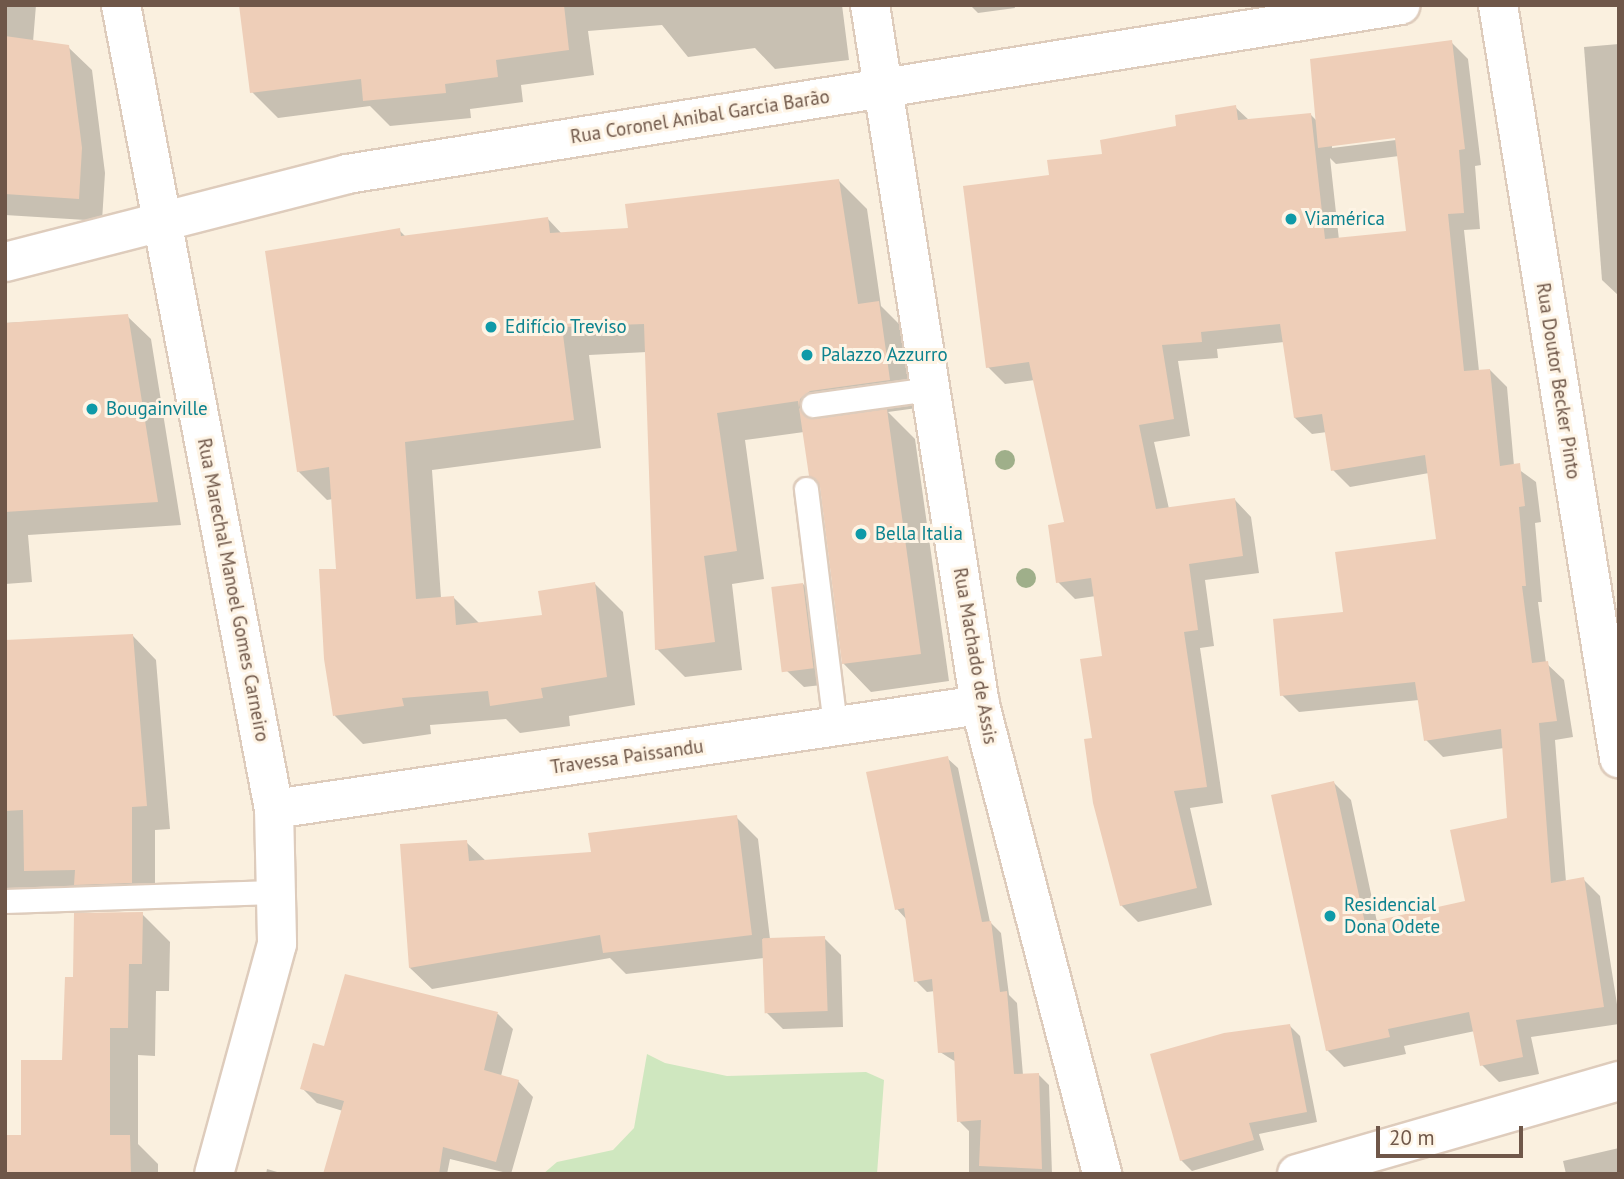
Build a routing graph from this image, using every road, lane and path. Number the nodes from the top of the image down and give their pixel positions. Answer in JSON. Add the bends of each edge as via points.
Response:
{"nodes":[{"id":1,"x":121,"y":5,"type":"edge"},
{"id":2,"x":870,"y":5,"type":"edge"},
{"id":3,"x":1401,"y":5,"type":"edge"},
{"id":4,"x":1498,"y":5,"type":"edge"},
{"id":5,"x":883,"y":87,"type":"junction"},
{"id":6,"x":164,"y":222,"type":"junction"},
{"id":7,"x":5,"y":262,"type":"edge"},
{"id":8,"x":930,"y":389,"type":"junction"},
{"id":9,"x":813,"y":405,"type":"dead end"},
{"id":10,"x":806,"y":489,"type":"dead end"},
{"id":11,"x":980,"y":705,"type":"junction"},
{"id":12,"x":835,"y":726,"type":"junction"},
{"id":13,"x":1619,"y":758,"type":"edge"},
{"id":14,"x":274,"y":809,"type":"junction"},
{"id":15,"x":277,"y":892,"type":"junction"},
{"id":16,"x":5,"y":901,"type":"edge"},
{"id":17,"x":1619,"y":1081,"type":"edge"},
{"id":18,"x":214,"y":1174,"type":"edge"},
{"id":19,"x":1102,"y":1174,"type":"edge"},
{"id":20,"x":1297,"y":1174,"type":"edge"}],
"edges":[{"from":1,"to":6,"type":"street","name":"Rua Marechal Manoel Gomes Carneiro"},
{"from":2,"to":5,"type":"street","name":"Rua Machado de Assis"},
{"from":3,"to":5,"type":"street","name":"Rua Coronel Anibal Garcia Barão"},
{"from":4,"to":13,"type":"street","name":"Rua Doutor Becker Pinto"},
{"from":5,"to":6,"type":"street","name":"Rua Coronel Anibal Garcia Barão","via":[[347,174]]},
{"from":5,"to":8,"type":"street","name":"Rua Machado de Assis"},
{"from":6,"to":7,"type":"street","name":"Rua Coronel Anibal Garcia Barão"},
{"from":6,"to":14,"type":"street","name":"Rua Marechal Manoel Gomes Carneiro"},
{"from":8,"to":9,"type":"lane"},
{"from":8,"to":11,"type":"street","name":"Rua Machado de Assis"},
{"from":10,"to":12,"type":"lane"},
{"from":11,"to":12,"type":"street","name":"Travessa Paissandu"},
{"from":11,"to":19,"type":"street","name":"Rua Machado de Assis"},
{"from":12,"to":14,"type":"street","name":"Travessa Paissandu"},
{"from":14,"to":15,"type":"street","name":"Rua Marechal Manoel Gomes Carneiro"},
{"from":15,"to":16,"type":"lane"},
{"from":15,"to":18,"type":"street","name":"Rua Marechal Manoel Gomes Carneiro","via":[[277,944]]},
{"from":17,"to":20,"type":"street"}]}
